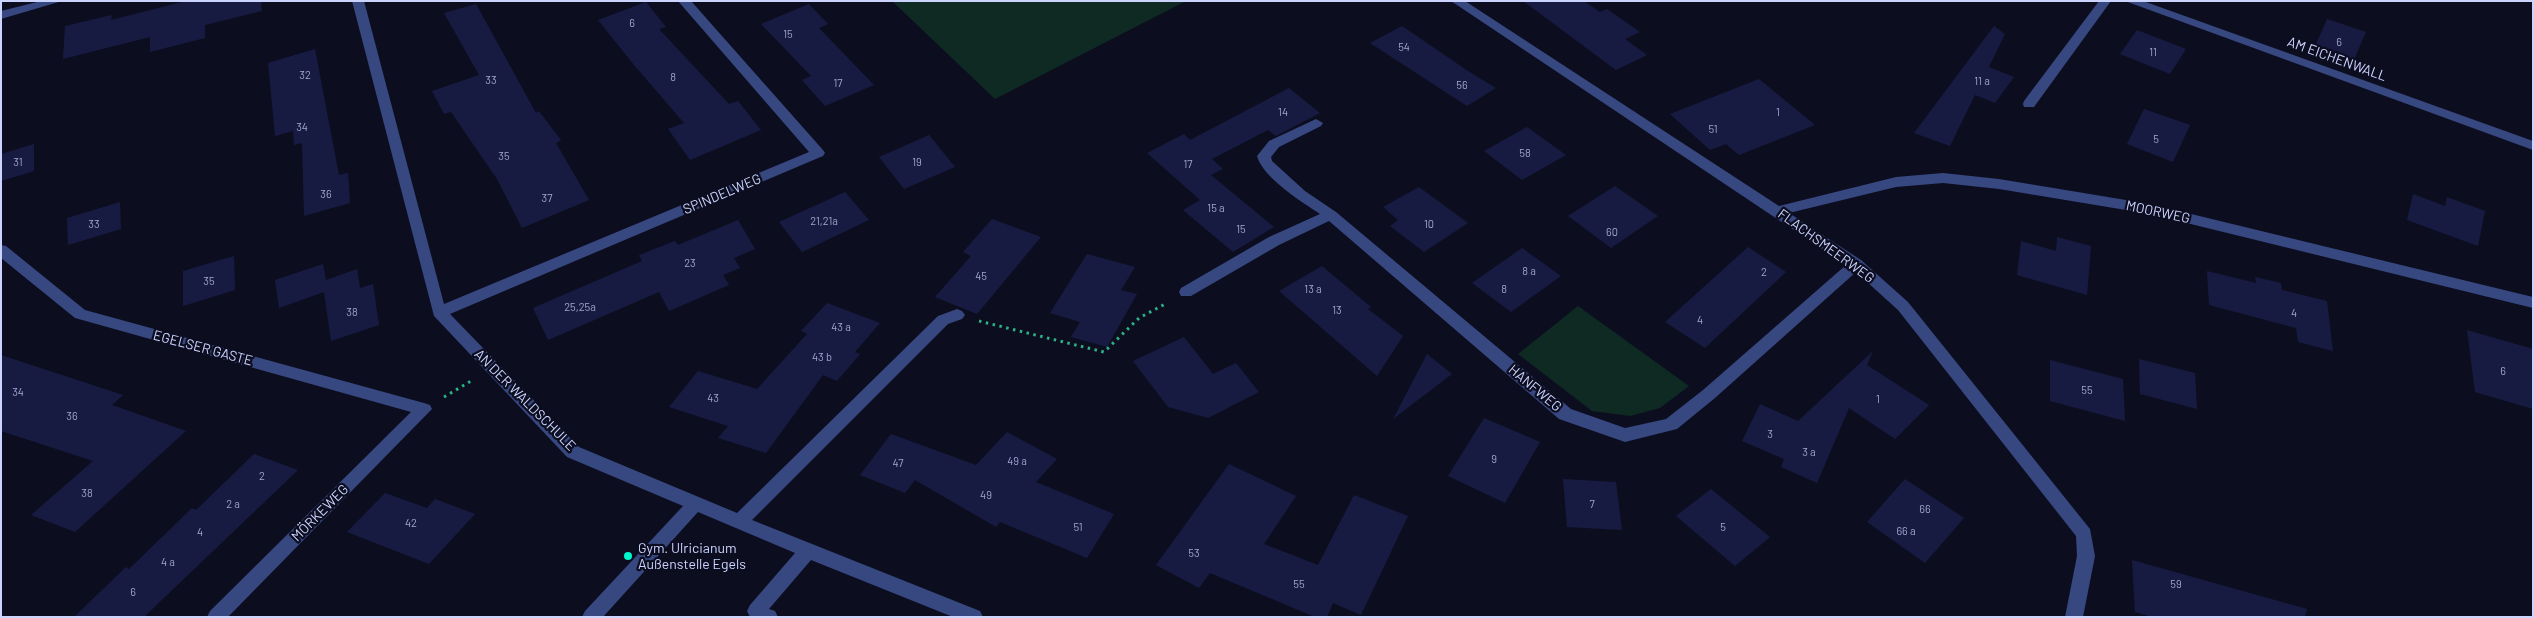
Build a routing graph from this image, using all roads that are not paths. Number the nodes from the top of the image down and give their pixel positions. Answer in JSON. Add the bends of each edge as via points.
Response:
{"nodes":[{"id":1,"x":56,"y":1,"type":"edge"},
{"id":2,"x":684,"y":1,"type":"edge"},
{"id":3,"x":1456,"y":1,"type":"edge"},
{"id":4,"x":2105,"y":1,"type":"edge"},
{"id":5,"x":2132,"y":1,"type":"edge"},
{"id":6,"x":361,"y":2,"type":"edge"},
{"id":7,"x":1,"y":15,"type":"edge"},
{"id":8,"x":2029,"y":104,"type":"dead end"},
{"id":9,"x":1316,"y":123,"type":"dead end"},
{"id":10,"x":2533,"y":146,"type":"edge"},
{"id":11,"x":1778,"y":212,"type":"junction"},
{"id":12,"x":1332,"y":215,"type":"junction"},
{"id":13,"x":1,"y":250,"type":"edge"},
{"id":14,"x":1856,"y":264,"type":"junction"},
{"id":15,"x":1186,"y":292,"type":"road end"},
{"id":16,"x":2533,"y":303,"type":"edge"},
{"id":17,"x":439,"y":312,"type":"junction"},
{"id":18,"x":957,"y":315,"type":"road end"},
{"id":19,"x":424,"y":409,"type":"joint"},
{"id":20,"x":696,"y":503,"type":"junction"},
{"id":21,"x":739,"y":522,"type":"junction"},
{"id":22,"x":808,"y":551,"type":"junction"},
{"id":23,"x":216,"y":617,"type":"edge"},
{"id":24,"x":591,"y":617,"type":"edge"},
{"id":25,"x":769,"y":617,"type":"edge"},
{"id":26,"x":974,"y":617,"type":"edge"},
{"id":27,"x":2074,"y":617,"type":"edge"}],
"edges":[{"from":1,"to":7,"type":"street"},
{"from":2,"to":17,"type":"street","name":"SPINDELWEG","via":[[818,153]]},
{"from":3,"to":11,"type":"street","name":"FLACHSMEERWEG"},
{"from":4,"to":8,"type":"street"},
{"from":5,"to":10,"type":"street","name":"AM EICHENWALL"},
{"from":6,"to":17,"type":"street","name":"AN DER WALDSCHULE"},
{"from":9,"to":12,"type":"street","name":"HANFWEG","via":[[1274,144],[1264,156],[1266,163],[1300,194]]},
{"from":11,"to":14,"type":"street","name":"FLACHSMEERWEG"},
{"from":11,"to":16,"type":"street","name":"MOORWEG","via":[[1896,182],[1943,178],[1999,184],[2150,209]]},
{"from":12,"to":14,"type":"street","name":"HANFWEG","via":[[1565,414],[1625,435],[1671,424]]},
{"from":12,"to":15,"type":"street","via":[[1274,241]]},
{"from":13,"to":19,"type":"street","name":"EGELSER GASTE","via":[[80,314]]},
{"from":14,"to":27,"type":"street","name":"FLACHSMEERWEG","via":[[1903,306],[2084,534],[2086,556]]},
{"from":17,"to":20,"type":"street","name":"AN DER WALDSCHULE","via":[[574,452]]},
{"from":18,"to":21,"type":"street","via":[[943,320]]},
{"from":19,"to":23,"type":"street","name":"MÖRKEWEG"},
{"from":20,"to":21,"type":"street","name":"AN DER WALDSCHULE"},
{"from":20,"to":24,"type":"street"},
{"from":21,"to":22,"type":"street","name":"AN DER WALDSCHULE"},
{"from":22,"to":25,"type":"street","via":[[756,611]]},
{"from":22,"to":26,"type":"street","name":"AN DER WALDSCHULE"}]}
